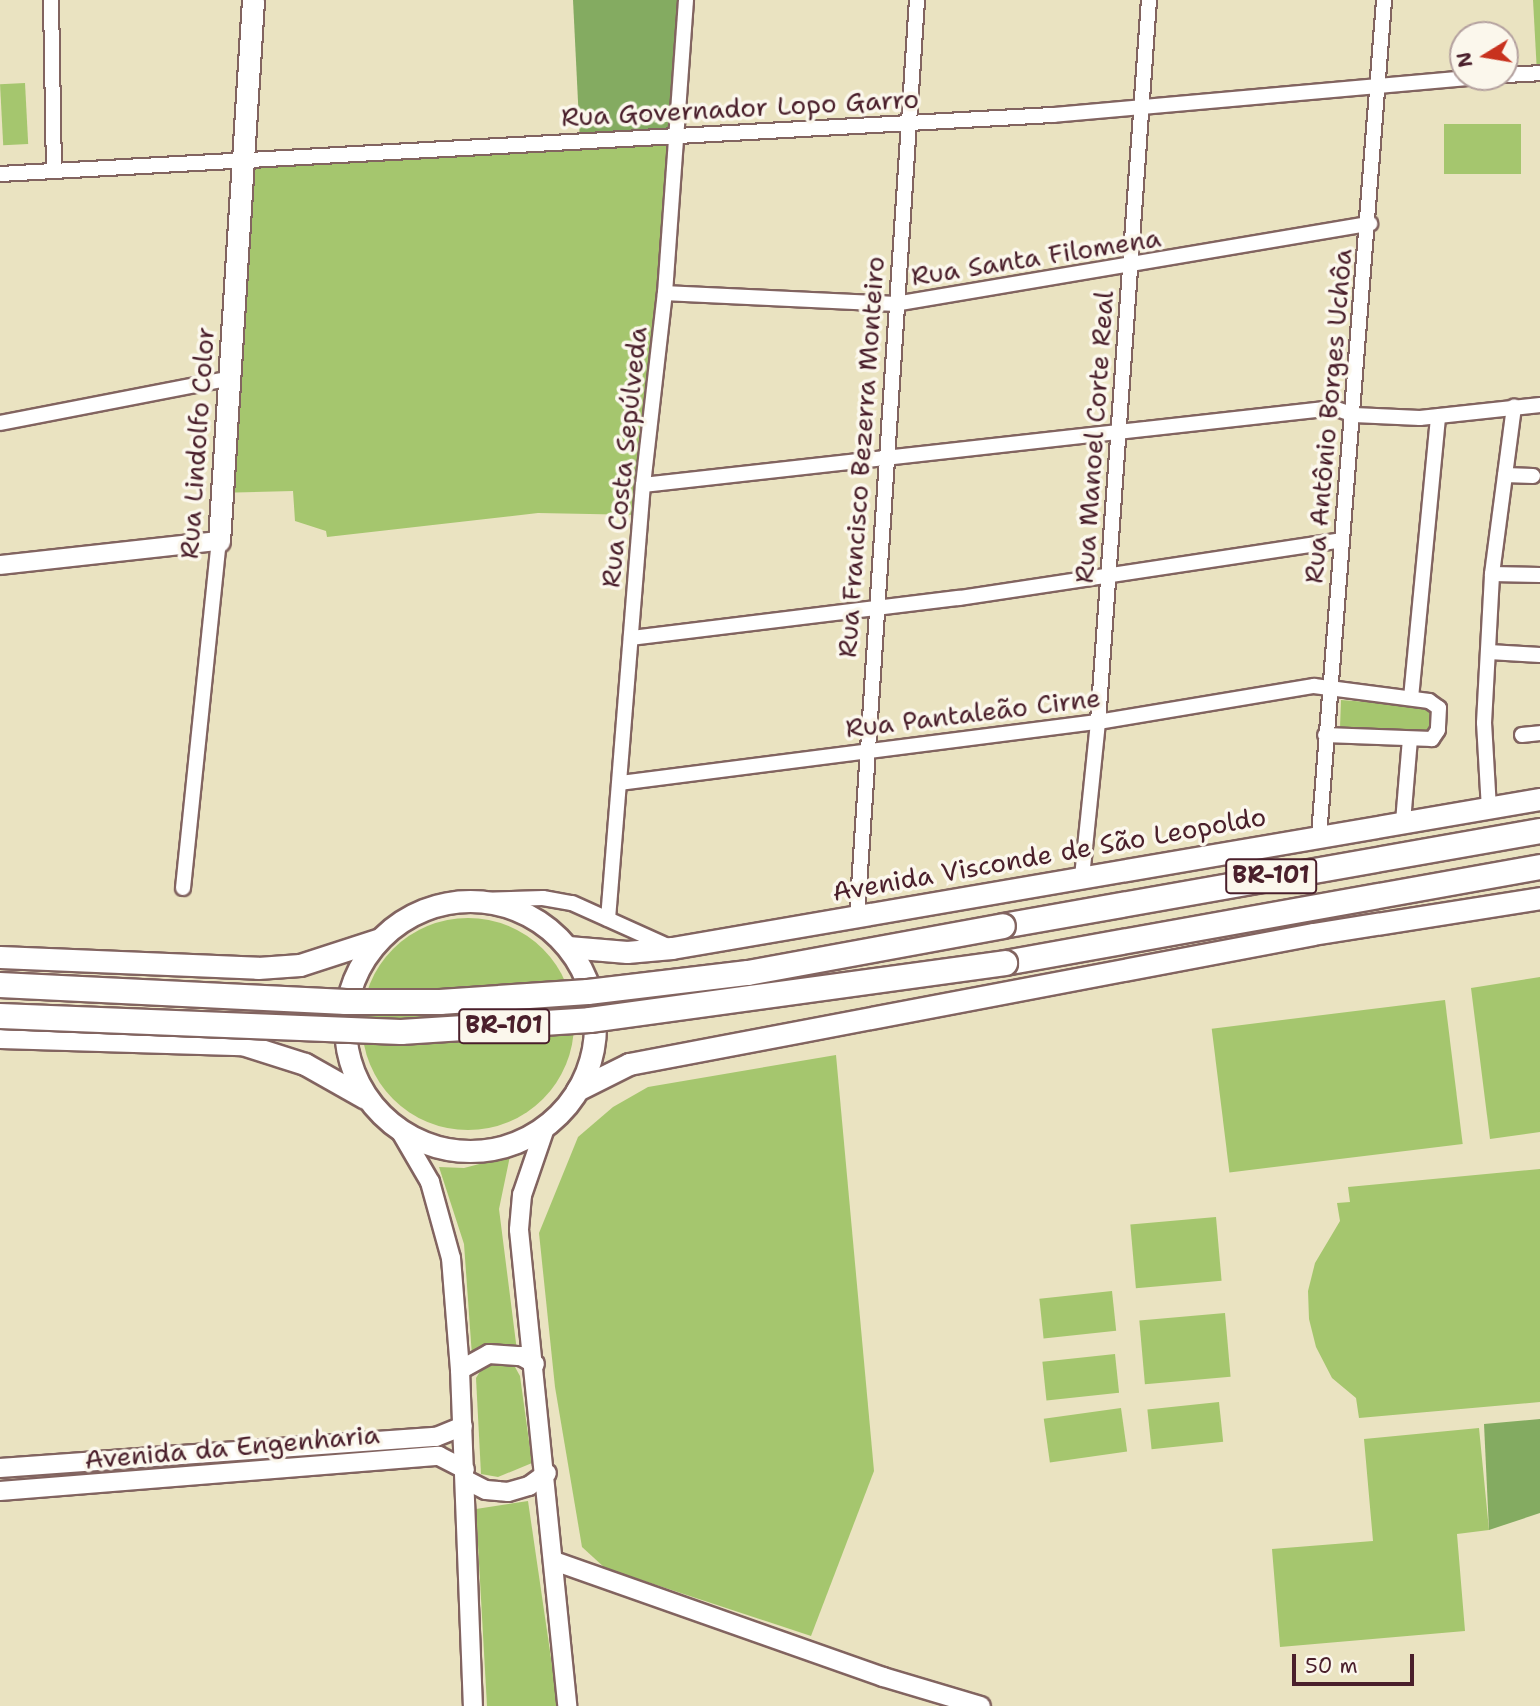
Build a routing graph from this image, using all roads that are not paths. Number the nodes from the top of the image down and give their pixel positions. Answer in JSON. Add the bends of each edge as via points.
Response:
{"nodes":[{"id":1,"x":51,"y":0,"type":"edge"},
{"id":2,"x":253,"y":0,"type":"edge"},
{"id":3,"x":686,"y":0,"type":"edge"},
{"id":4,"x":917,"y":0,"type":"edge"},
{"id":5,"x":1149,"y":0,"type":"edge"},
{"id":6,"x":1384,"y":0,"type":"edge"},
{"id":7,"x":1540,"y":73,"type":"edge"},
{"id":8,"x":1519,"y":74,"type":"edge"},
{"id":9,"x":1449,"y":80,"type":"edge"},
{"id":10,"x":1380,"y":87,"type":"junction"},
{"id":11,"x":1142,"y":108,"type":"junction"},
{"id":12,"x":910,"y":122,"type":"junction"},
{"id":13,"x":675,"y":136,"type":"junction"},
{"id":14,"x":242,"y":158,"type":"junction"},
{"id":15,"x":54,"y":171,"type":"junction"},
{"id":16,"x":0,"y":174,"type":"edge"},
{"id":17,"x":1370,"y":224,"type":"junction"},
{"id":18,"x":1130,"y":267,"type":"junction"},
{"id":19,"x":665,"y":293,"type":"junction"},
{"id":20,"x":895,"y":304,"type":"junction"},
{"id":21,"x":231,"y":378,"type":"junction"},
{"id":22,"x":1540,"y":405,"type":"edge"},
{"id":23,"x":1514,"y":406,"type":"junction"},
{"id":24,"x":1354,"y":415,"type":"junction"},
{"id":25,"x":1437,"y":418,"type":"junction"},
{"id":26,"x":0,"y":423,"type":"edge"},
{"id":27,"x":1118,"y":430,"type":"junction"},
{"id":28,"x":886,"y":459,"type":"junction"},
{"id":29,"x":1505,"y":475,"type":"junction"},
{"id":30,"x":1533,"y":476,"type":"dead end"},
{"id":31,"x":643,"y":485,"type":"junction"},
{"id":32,"x":1340,"y":540,"type":"junction"},
{"id":33,"x":219,"y":541,"type":"junction"},
{"id":34,"x":0,"y":565,"type":"edge"},
{"id":35,"x":1492,"y":574,"type":"junction"},
{"id":36,"x":1540,"y":575,"type":"edge"},
{"id":37,"x":1109,"y":576,"type":"junction"},
{"id":38,"x":875,"y":607,"type":"junction"},
{"id":39,"x":631,"y":638,"type":"junction"},
{"id":40,"x":1489,"y":652,"type":"junction"},
{"id":41,"x":1540,"y":655,"type":"edge"},
{"id":42,"x":1329,"y":691,"type":"junction"},
{"id":43,"x":1411,"y":698,"type":"junction"},
{"id":44,"x":1098,"y":722,"type":"junction"},
{"id":45,"x":1540,"y":733,"type":"edge"},
{"id":46,"x":1325,"y":735,"type":"junction"},
{"id":47,"x":1522,"y":735,"type":"dead end"},
{"id":48,"x":1410,"y":739,"type":"junction"},
{"id":49,"x":865,"y":751,"type":"junction"},
{"id":50,"x":620,"y":783,"type":"junction"},
{"id":51,"x":1540,"y":799,"type":"edge"},
{"id":52,"x":1489,"y":809,"type":"junction"},
{"id":53,"x":1403,"y":822,"type":"junction"},
{"id":54,"x":1540,"y":831,"type":"edge"},
{"id":55,"x":1319,"y":836,"type":"junction"},
{"id":56,"x":1540,"y":867,"type":"edge"},
{"id":57,"x":1082,"y":877,"type":"junction"},
{"id":58,"x":183,"y":888,"type":"dead end"},
{"id":59,"x":1540,"y":898,"type":"edge"},
{"id":60,"x":479,"y":900,"type":"junction"},
{"id":61,"x":857,"y":918,"type":"junction"},
{"id":62,"x":608,"y":919,"type":"junction"},
{"id":63,"x":377,"y":940,"type":"junction"},
{"id":64,"x":568,"y":947,"type":"junction"},
{"id":65,"x":672,"y":948,"type":"junction"},
{"id":66,"x":0,"y":957,"type":"edge"},
{"id":67,"x":0,"y":985,"type":"edge"},
{"id":68,"x":0,"y":1016,"type":"edge"},
{"id":69,"x":0,"y":1037,"type":"edge"},
{"id":70,"x":577,"y":1090,"type":"junction"},
{"id":71,"x":370,"y":1101,"type":"junction"},
{"id":72,"x":545,"y":1125,"type":"junction"},
{"id":73,"x":398,"y":1127,"type":"junction"},
{"id":74,"x":535,"y":1364,"type":"junction"},
{"id":75,"x":460,"y":1370,"type":"junction"},
{"id":76,"x":463,"y":1426,"type":"junction"},
{"id":77,"x":0,"y":1468,"type":"edge"},
{"id":78,"x":547,"y":1473,"type":"junction"},
{"id":79,"x":465,"y":1474,"type":"junction"},
{"id":80,"x":0,"y":1491,"type":"edge"},
{"id":81,"x":554,"y":1561,"type":"junction"},
{"id":82,"x":957,"y":1702,"type":"edge"},
{"id":83,"x":473,"y":1706,"type":"edge"},
{"id":84,"x":567,"y":1706,"type":"edge"},
{"id":85,"x":981,"y":1706,"type":"edge"}],
"edges":[{"from":1,"to":15,"type":"street"},
{"from":2,"to":14,"type":"main road","name":"Rua Lindolfo Color"},
{"from":3,"to":13,"type":"street","name":"Rua Costa Sepúlveda"},
{"from":4,"to":12,"type":"street","name":"Rua Francisco Bezerra Monteiro"},
{"from":5,"to":11,"type":"street","name":"Rua Manoel Corte Real"},
{"from":6,"to":10,"type":"street","name":"Rua Antônio Borges Uchôa"},
{"from":7,"to":8,"type":"street"},
{"from":9,"to":10,"type":"street","name":"Rua Governador Lopo Garro"},
{"from":10,"to":11,"type":"street","name":"Rua Governador Lopo Garro"},
{"from":10,"to":17,"type":"street","name":"Rua Antônio Borges Uchôa"},
{"from":11,"to":12,"type":"street","name":"Rua Governador Lopo Garro"},
{"from":11,"to":18,"type":"street","name":"Rua Manoel Corte Real"},
{"from":12,"to":13,"type":"street","name":"Rua Governador Lopo Garro"},
{"from":12,"to":20,"type":"street","name":"Rua Francisco Bezerra Monteiro"},
{"from":13,"to":14,"type":"street","name":"Rua Governador Lopo Garro"},
{"from":13,"to":19,"type":"street","name":"Rua Costa Sepúlveda"},
{"from":14,"to":15,"type":"street","name":"Rua Governador Lopo Garro"},
{"from":14,"to":21,"type":"main road","name":"Rua Lindolfo Color"},
{"from":15,"to":16,"type":"street","name":"Rua Governador Lopo Garro"},
{"from":17,"to":18,"type":"street","name":"Rua Santa Filomena"},
{"from":17,"to":24,"type":"street","name":"Rua Antônio Borges Uchôa"},
{"from":18,"to":20,"type":"street","name":"Rua Santa Filomena"},
{"from":18,"to":27,"type":"street","name":"Rua Manoel Corte Real"},
{"from":19,"to":20,"type":"street","name":"Rua Santa Filomena"},
{"from":19,"to":31,"type":"street","name":"Rua Costa Sepúlveda"},
{"from":20,"to":28,"type":"street","name":"Rua Francisco Bezerra Monteiro"},
{"from":21,"to":26,"type":"street"},
{"from":21,"to":33,"type":"main road","name":"Rua Lindolfo Color"},
{"from":22,"to":23,"type":"street"},
{"from":23,"to":25,"type":"street"},
{"from":23,"to":29,"type":"street"},
{"from":24,"to":25,"type":"street"},
{"from":24,"to":27,"type":"street","via":[[1334,408]]},
{"from":24,"to":32,"type":"street","name":"Rua Antônio Borges Uchôa"},
{"from":25,"to":43,"type":"street"},
{"from":27,"to":28,"type":"street"},
{"from":27,"to":37,"type":"street","name":"Rua Manoel Corte Real"},
{"from":28,"to":31,"type":"street"},
{"from":28,"to":38,"type":"street","name":"Rua Francisco Bezerra Monteiro"},
{"from":29,"to":30,"type":"street"},
{"from":29,"to":35,"type":"street"},
{"from":31,"to":39,"type":"street","name":"Rua Costa Sepúlveda"},
{"from":32,"to":37,"type":"street"},
{"from":32,"to":42,"type":"street","name":"Rua Antônio Borges Uchôa"},
{"from":33,"to":34,"type":"street"},
{"from":33,"to":58,"type":"street","name":"Rua Lindolfo Color"},
{"from":35,"to":36,"type":"street"},
{"from":35,"to":40,"type":"street"},
{"from":37,"to":38,"type":"street"},
{"from":37,"to":44,"type":"street","name":"Rua Manoel Corte Real"},
{"from":38,"to":39,"type":"street"},
{"from":38,"to":49,"type":"street","name":"Rua Francisco Bezerra Monteiro"},
{"from":39,"to":50,"type":"street","name":"Rua Costa Sepúlveda"},
{"from":40,"to":41,"type":"street"},
{"from":40,"to":52,"type":"street","via":[[1484,723]]},
{"from":42,"to":43,"type":"street","name":"Rua Pantaleão Cirne"},
{"from":42,"to":44,"type":"street","name":"Rua Pantaleão Cirne","via":[[1314,686]]},
{"from":42,"to":46,"type":"street","name":"Rua Antônio Borges Uchôa"},
{"from":43,"to":48,"type":"street","via":[[1434,703],[1439,711],[1437,736]]},
{"from":44,"to":49,"type":"street","name":"Rua Pantaleão Cirne"},
{"from":44,"to":57,"type":"street","name":"Rua Manoel Corte Real"},
{"from":45,"to":47,"type":"street"},
{"from":46,"to":48,"type":"street"},
{"from":46,"to":55,"type":"street","name":"Rua Antônio Borges Uchôa"},
{"from":48,"to":53,"type":"street"},
{"from":49,"to":50,"type":"street","name":"Rua Pantaleão Cirne"},
{"from":49,"to":61,"type":"street","name":"Rua Francisco Bezerra Monteiro"},
{"from":50,"to":62,"type":"street","name":"Rua Costa Sepúlveda"},
{"from":51,"to":52,"type":"main road","name":"Avenida Visconde de São Leopoldo"},
{"from":52,"to":53,"type":"main road","name":"Avenida Visconde de São Leopoldo"},
{"from":53,"to":55,"type":"main road","name":"Avenida Visconde de São Leopoldo"},
{"from":54,"to":67,"type":"highway","number":"BR-101","bridge":true,"via":[[748,973],[588,992],[440,1002],[346,1002]]},
{"from":55,"to":57,"type":"main road","name":"Avenida Visconde de São Leopoldo"},
{"from":56,"to":68,"type":"highway","number":"BR-101","bridge":true,"via":[[1005,963],[590,1020],[401,1032]]},
{"from":57,"to":61,"type":"main road","name":"Avenida Visconde de São Leopoldo"},
{"from":59,"to":70,"type":"main road","via":[[1313,934],[629,1064]]},
{"from":60,"to":62,"type":"street","via":[[550,899],[588,908]]},
{"from":60,"to":63,"type":"main road","via":[[424,909]]},
{"from":60,"to":64,"type":"main road","via":[[515,909],[547,927]]},
{"from":61,"to":65,"type":"main road","name":"Avenida Visconde de São Leopoldo"},
{"from":62,"to":65,"type":"street"},
{"from":63,"to":66,"type":"main road","via":[[300,965],[258,968]]},
{"from":63,"to":71,"type":"main road","via":[[354,977],[345,1019],[350,1062]]},
{"from":64,"to":65,"type":"main road","name":"Avenida Visconde de São Leopoldo","via":[[627,952]]},
{"from":64,"to":70,"type":"main road","via":[[584,972],[597,1011],[594,1052]]},
{"from":69,"to":71,"type":"main road","via":[[166,1039],[254,1046],[305,1064]]},
{"from":70,"to":72,"type":"main road"},
{"from":71,"to":73,"type":"main road"},
{"from":72,"to":73,"type":"main road","via":[[524,1140],[472,1154],[446,1151]]},
{"from":72,"to":74,"type":"street","via":[[522,1195],[519,1230]]},
{"from":73,"to":75,"type":"street","via":[[430,1182],[444,1222]]},
{"from":74,"to":75,"type":"street","via":[[521,1356],[489,1354]]},
{"from":74,"to":78,"type":"street"},
{"from":75,"to":76,"type":"street"},
{"from":76,"to":77,"type":"street","name":"Avenida da Engenharia","via":[[436,1437]]},
{"from":76,"to":79,"type":"street"},
{"from":78,"to":79,"type":"street","name":"Avenida da Engenharia","via":[[529,1486],[508,1492],[486,1490]]},
{"from":78,"to":81,"type":"street"},
{"from":79,"to":80,"type":"street","name":"Avenida da Engenharia","via":[[439,1456]]},
{"from":79,"to":83,"type":"street"},
{"from":81,"to":82,"type":"street"},
{"from":81,"to":84,"type":"street"},
{"from":82,"to":85,"type":"street"}]}
